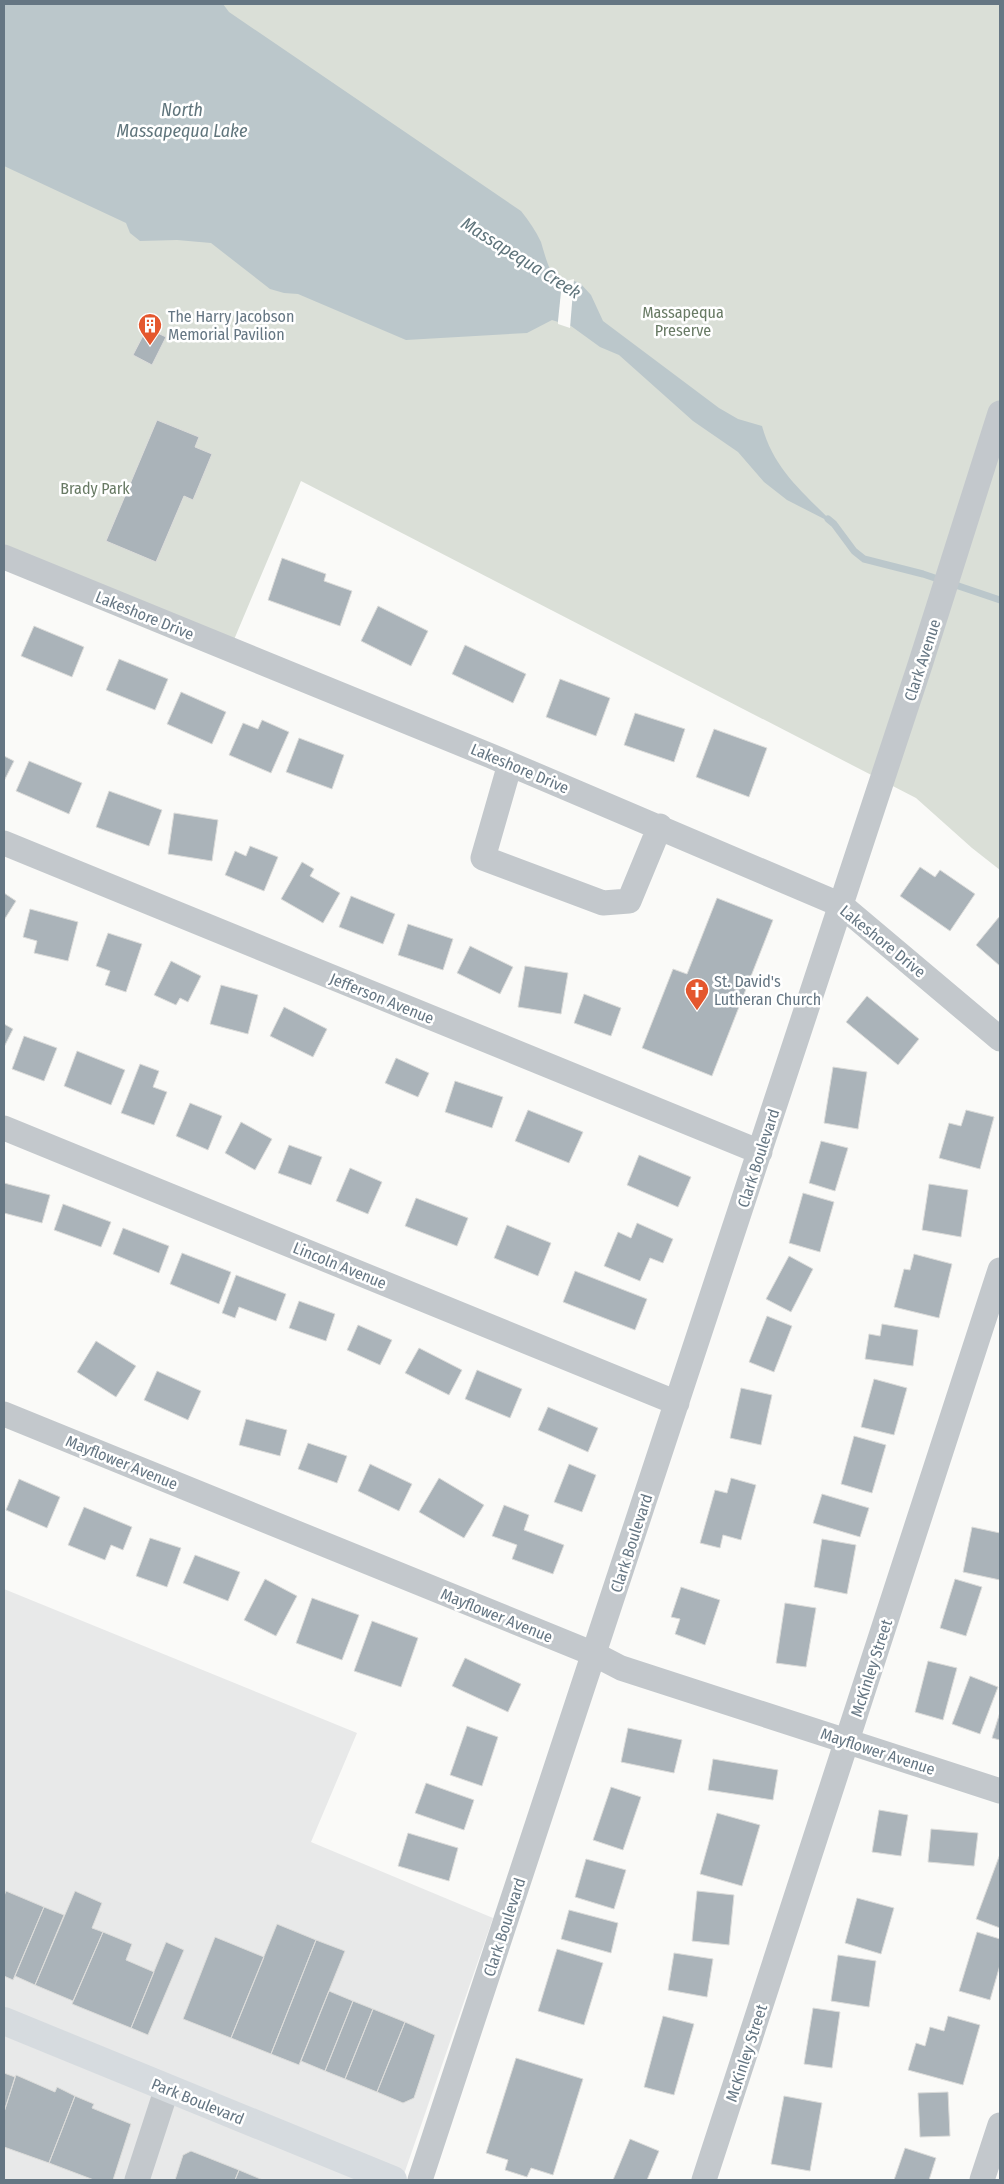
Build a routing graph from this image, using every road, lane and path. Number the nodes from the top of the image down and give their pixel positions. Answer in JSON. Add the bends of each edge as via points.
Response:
{"nodes":[{"id":1,"x":1000,"y":413,"type":"edge"},
{"id":2,"x":4,"y":557,"type":"edge"},
{"id":3,"x":510,"y":764,"type":"junction"},
{"id":4,"x":660,"y":826,"type":"junction"},
{"id":5,"x":4,"y":843,"type":"edge"},
{"id":6,"x":841,"y":905,"type":"junction"},
{"id":7,"x":1000,"y":1038,"type":"edge"},
{"id":8,"x":4,"y":1128,"type":"edge"},
{"id":9,"x":760,"y":1152,"type":"junction"},
{"id":10,"x":1000,"y":1270,"type":"edge"},
{"id":11,"x":677,"y":1403,"type":"junction"},
{"id":12,"x":4,"y":1414,"type":"edge"},
{"id":13,"x":594,"y":1654,"type":"junction"},
{"id":14,"x":848,"y":1741,"type":"junction"},
{"id":15,"x":1000,"y":1791,"type":"edge"},
{"id":16,"x":4,"y":2021,"type":"edge"},
{"id":17,"x":167,"y":2088,"type":"junction"},
{"id":18,"x":1000,"y":2125,"type":"edge"},
{"id":19,"x":137,"y":2180,"type":"edge"},
{"id":20,"x":393,"y":2180,"type":"edge"},
{"id":21,"x":420,"y":2180,"type":"edge"},
{"id":22,"x":704,"y":2180,"type":"edge"},
{"id":23,"x":982,"y":2180,"type":"edge"}],
"edges":[{"from":1,"to":6,"type":"street","name":"Clark Avenue"},
{"from":2,"to":3,"type":"street","name":"Lakeshore Drive"},
{"from":3,"to":4,"type":"street","name":"Lakeshore Drive"},
{"from":3,"to":4,"type":"street","via":[[483,858],[603,904],[629,901]]},
{"from":4,"to":6,"type":"street","name":"Lakeshore Drive"},
{"from":5,"to":9,"type":"street","name":"Jefferson Avenue"},
{"from":6,"to":7,"type":"street","name":"Lakeshore Drive"},
{"from":6,"to":9,"type":"street","name":"Clark Boulevard"},
{"from":8,"to":11,"type":"street","name":"Lincoln Avenue"},
{"from":9,"to":11,"type":"street","name":"Clark Boulevard"},
{"from":10,"to":14,"type":"street","name":"McKinley Street"},
{"from":11,"to":13,"type":"street","name":"Clark Boulevard"},
{"from":12,"to":13,"type":"street","name":"Mayflower Avenue"},
{"from":13,"to":14,"type":"street","name":"Mayflower Avenue","via":[[621,1668]]},
{"from":13,"to":21,"type":"street","name":"Clark Boulevard"},
{"from":14,"to":15,"type":"street","name":"Mayflower Avenue"},
{"from":14,"to":22,"type":"street","name":"McKinley Street"},
{"from":16,"to":17,"type":"main road","name":"Park Boulevard"},
{"from":17,"to":19,"type":"street"},
{"from":17,"to":20,"type":"main road","name":"Park Boulevard"},
{"from":18,"to":23,"type":"street"}]}
